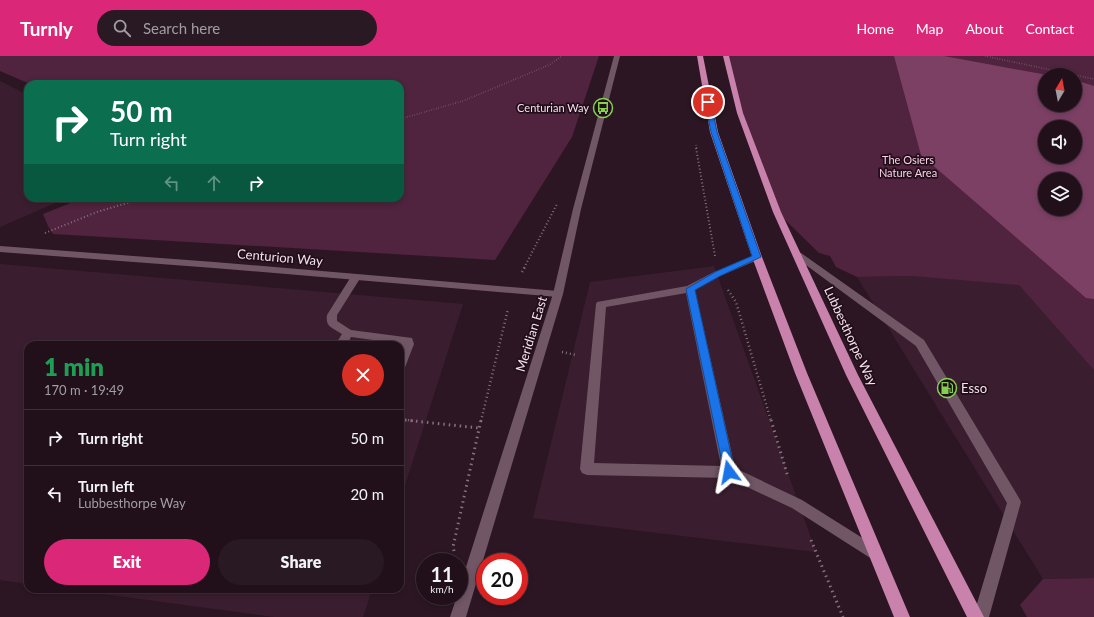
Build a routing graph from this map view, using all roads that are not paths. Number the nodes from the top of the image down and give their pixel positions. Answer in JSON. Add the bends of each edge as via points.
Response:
{"nodes":[{"id":1,"x":617,"y":56,"type":"edge"},
{"id":2,"x":700,"y":56,"type":"edge"},
{"id":3,"x":726,"y":56,"type":"edge"},
{"id":4,"x":0,"y":249,"type":"edge"},
{"id":5,"x":798,"y":255,"type":"junction"},
{"id":6,"x":757,"y":257,"type":"junction"},
{"id":7,"x":356,"y":277,"type":"junction"},
{"id":8,"x":690,"y":289,"type":"junction"},
{"id":9,"x":558,"y":294,"type":"junction"},
{"id":10,"x":348,"y":333,"type":"junction"},
{"id":11,"x":343,"y":341,"type":"edge"},
{"id":12,"x":404,"y":356,"type":"edge"},
{"id":13,"x":729,"y":472,"type":"junction"},
{"id":14,"x":875,"y":554,"type":"junction"},
{"id":15,"x":458,"y":617,"type":"edge"},
{"id":16,"x":902,"y":617,"type":"edge"},
{"id":17,"x":976,"y":617,"type":"edge"},
{"id":18,"x":981,"y":617,"type":"edge"}],
"edges":[{"from":1,"to":9,"type":"street","name":"Meridian East","via":[[577,208]]},
{"from":2,"to":6,"type":"highway","via":[[714,132]]},
{"from":3,"to":5,"type":"highway","name":"Lubbesthorpe Way","via":[[740,113],[777,212]]},
{"from":4,"to":7,"type":"street","name":"Centurion Way"},
{"from":5,"to":17,"type":"highway","name":"Lubbesthorpe Way","via":[[852,375]]},
{"from":5,"to":18,"type":"street","via":[[920,343],[1014,502]]},
{"from":6,"to":8,"type":"street"},
{"from":6,"to":14,"type":"highway"},
{"from":7,"to":9,"type":"street","name":"Centurion Way"},
{"from":7,"to":10,"type":"street","via":[[332,315],[331,322]]},
{"from":8,"to":13,"type":"street"},
{"from":8,"to":13,"type":"street","via":[[601,304],[587,469]]},
{"from":9,"to":15,"type":"street","name":"Meridian East"},
{"from":10,"to":11,"type":"street"},
{"from":10,"to":12,"type":"street","via":[[408,341]]},
{"from":13,"to":14,"type":"street","via":[[796,504]]},
{"from":14,"to":16,"type":"highway"}]}
